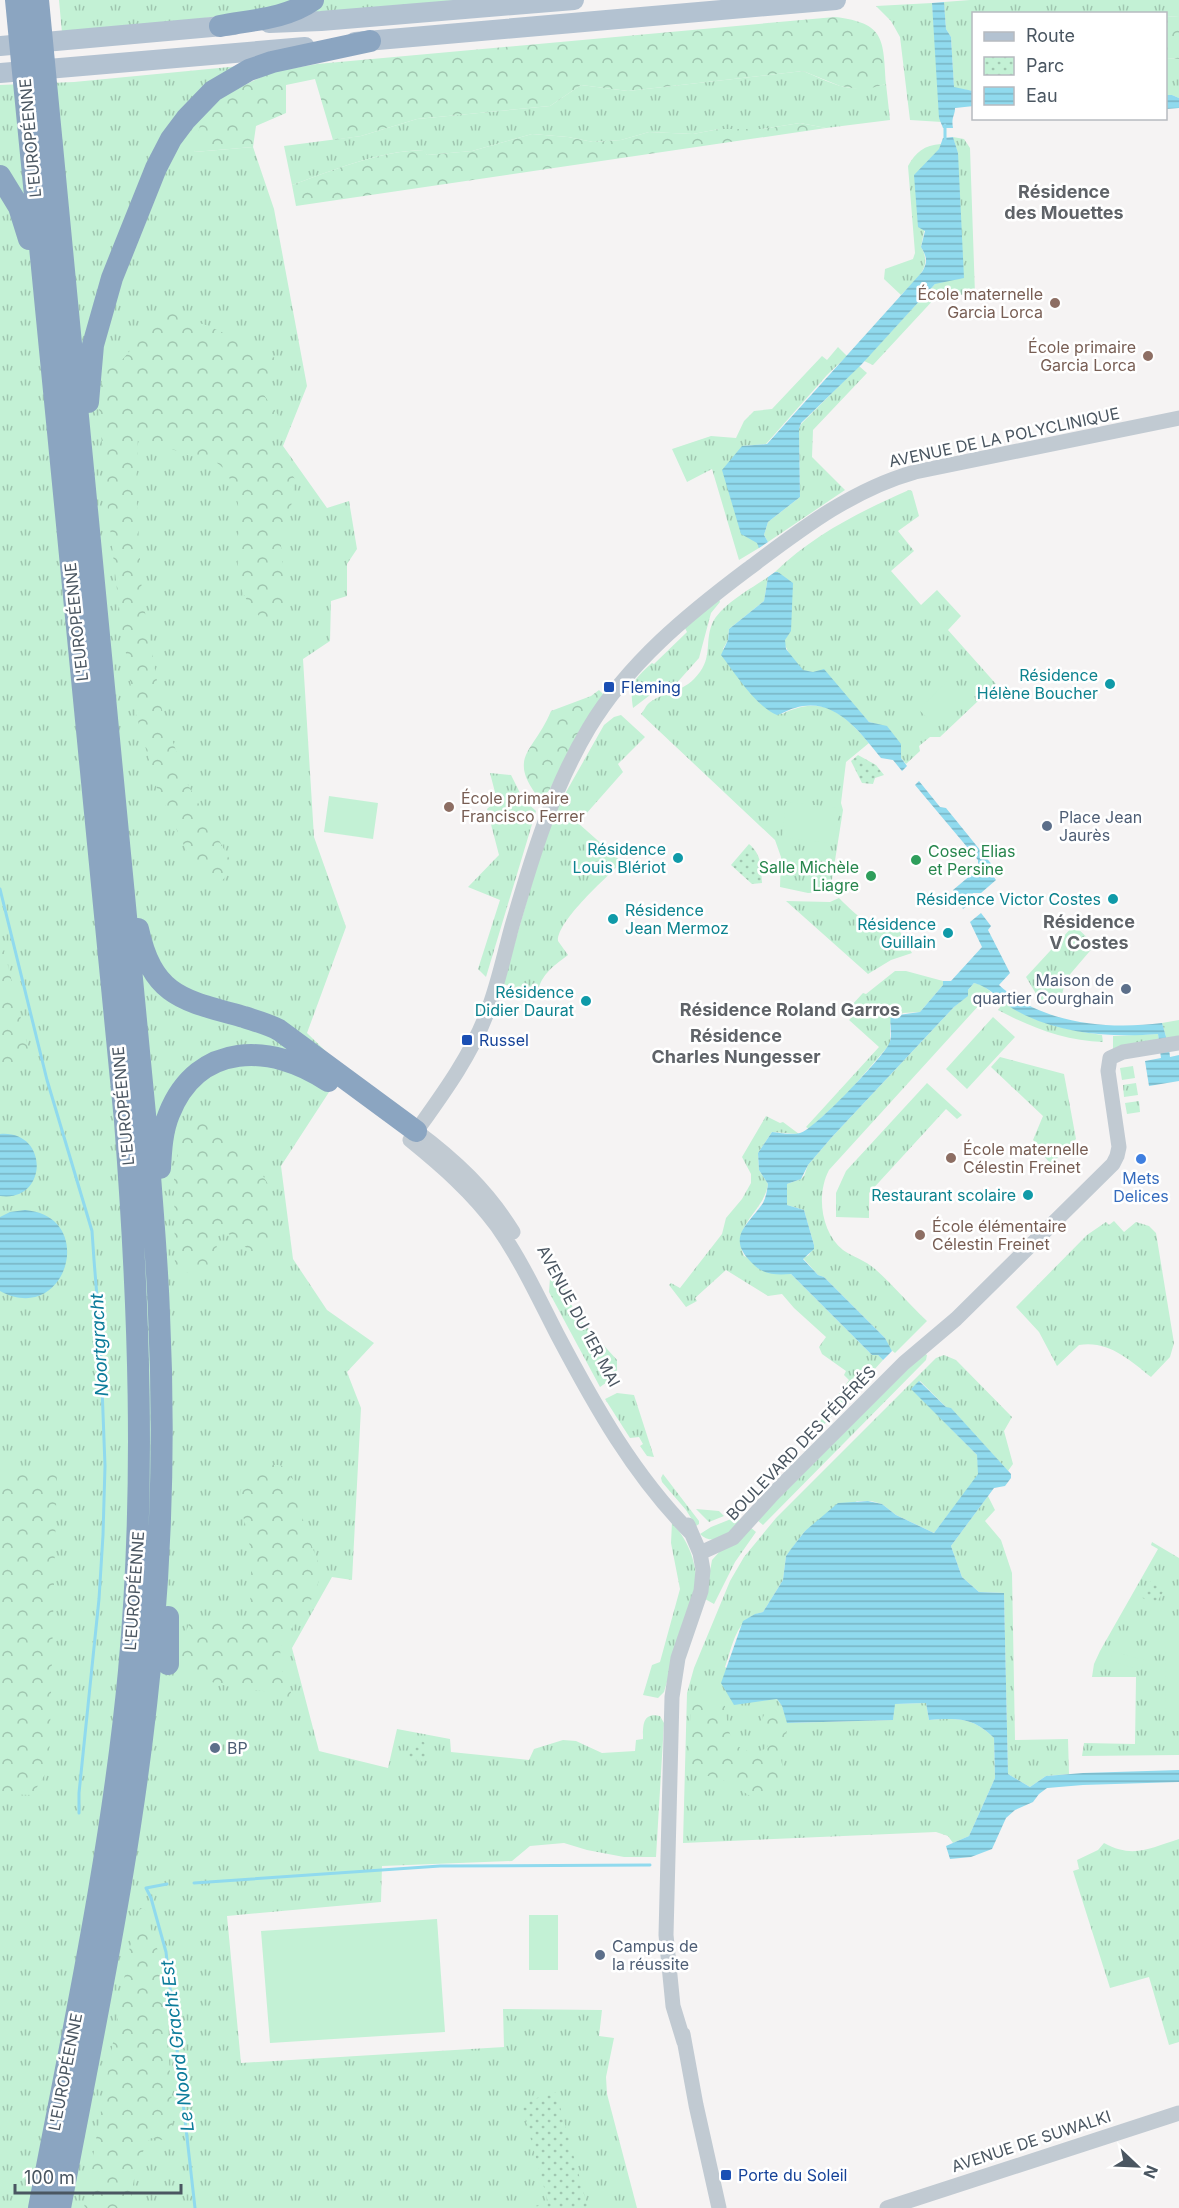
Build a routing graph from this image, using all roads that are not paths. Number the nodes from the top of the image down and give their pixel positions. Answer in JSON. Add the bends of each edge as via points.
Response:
{"nodes":[{"id":1,"x":313,"y":0,"type":"edge"},
{"id":2,"x":574,"y":0,"type":"edge"},
{"id":3,"x":836,"y":0,"type":"edge"},
{"id":4,"x":34,"y":1,"type":"edge"},
{"id":5,"x":220,"y":26,"type":"junction"},
{"id":6,"x":370,"y":41,"type":"junction"},
{"id":7,"x":0,"y":46,"type":"edge"},
{"id":8,"x":0,"y":73,"type":"edge"},
{"id":9,"x":43,"y":102,"type":"junction"},
{"id":10,"x":0,"y":176,"type":"edge"},
{"id":11,"x":53,"y":385,"type":"junction"},
{"id":12,"x":1179,"y":418,"type":"edge"},
{"id":13,"x":89,"y":531,"type":"junction"},
{"id":14,"x":110,"y":741,"type":"junction"},
{"id":15,"x":1179,"y":1044,"type":"edge"},
{"id":16,"x":413,"y":1135,"type":"junction"},
{"id":17,"x":160,"y":1334,"type":"junction"},
{"id":18,"x":160,"y":1424,"type":"junction"},
{"id":19,"x":700,"y":1552,"type":"junction"},
{"id":20,"x":168,"y":1664,"type":"dead end"},
{"id":21,"x":140,"y":1862,"type":"dead end"},
{"id":22,"x":117,"y":1904,"type":"junction"},
{"id":23,"x":1179,"y":2113,"type":"edge"},
{"id":24,"x":700,"y":2125,"type":"junction"},
{"id":25,"x":51,"y":2143,"type":"junction"},
{"id":26,"x":891,"y":2207,"type":"edge"},
{"id":27,"x":33,"y":2208,"type":"edge"},
{"id":28,"x":39,"y":2208,"type":"edge"},
{"id":29,"x":60,"y":2208,"type":"edge"},
{"id":30,"x":719,"y":2208,"type":"edge"},
{"id":31,"x":731,"y":2208,"type":"edge"}],
"edges":[{"from":1,"to":5,"type":"highway","via":[[282,15]]},
{"from":2,"to":5,"type":"main road"},
{"from":3,"to":6,"type":"main road"},
{"from":4,"to":9,"type":"highway","name":"L'EUROPÉENNE"},
{"from":5,"to":7,"type":"main road"},
{"from":6,"to":8,"type":"main road"},
{"from":6,"to":13,"type":"highway","via":[[272,62],[235,77],[201,101],[167,146],[112,278],[93,345],[88,391]]},
{"from":9,"to":11,"type":"highway","name":"L'EUROPÉENNE"},
{"from":9,"to":13,"type":"highway","name":"L'EUROPÉENNE","via":[[60,228]]},
{"from":10,"to":11,"type":"highway","via":[[26,226]]},
{"from":11,"to":25,"type":"highway","name":"L'EUROPÉENNE","via":[[125,1121],[141,1416],[135,1598],[121,1744]]},
{"from":12,"to":16,"type":"street","name":"AVENUE DE LA POLYCLINIQUE","via":[[939,466],[879,484],[815,520],[677,625],[614,693],[572,759],[537,843],[484,1020],[457,1073]]},
{"from":13,"to":14,"type":"highway","name":"L'EUROPÉENNE"},
{"from":14,"to":16,"type":"highway","via":[[138,929],[156,977],[185,999],[279,1030]]},
{"from":14,"to":17,"type":"highway","name":"L'EUROPÉENNE","via":[[147,1135]]},
{"from":15,"to":19,"type":"street","name":"BOULEVARD DES FÉDÉRÉS","via":[[1123,1052],[1110,1058],[1108,1071],[1119,1152],[1113,1164],[956,1319],[904,1363],[736,1534]]},
{"from":16,"to":17,"type":"highway","via":[[315,1073],[285,1060],[242,1055],[220,1060],[197,1074],[175,1101],[162,1144],[164,1241]]},
{"from":16,"to":19,"type":"street","name":"AVENUE DU 1ER MAI","via":[[465,1171],[499,1211],[610,1412],[682,1511]]},
{"from":17,"to":18,"type":"highway","name":"L'EUROPÉENNE"},
{"from":18,"to":20,"type":"highway","via":[[169,1516]]},
{"from":18,"to":22,"type":"highway","name":"L'EUROPÉENNE","via":[[153,1635],[134,1803]]},
{"from":19,"to":24,"type":"street","via":[[701,1591],[678,1658],[670,1712],[669,1900],[684,2042]]},
{"from":21,"to":22,"type":"highway","via":[[129,1890]]},
{"from":22,"to":29,"type":"highway","name":"L'EUROPÉENNE"},
{"from":23,"to":26,"type":"street","name":"AVENUE DE SUWALKI"},
{"from":24,"to":30,"type":"street"},
{"from":24,"to":31,"type":"street"},
{"from":25,"to":27,"type":"highway"},
{"from":25,"to":28,"type":"highway","name":"L'EUROPÉENNE"}]}
